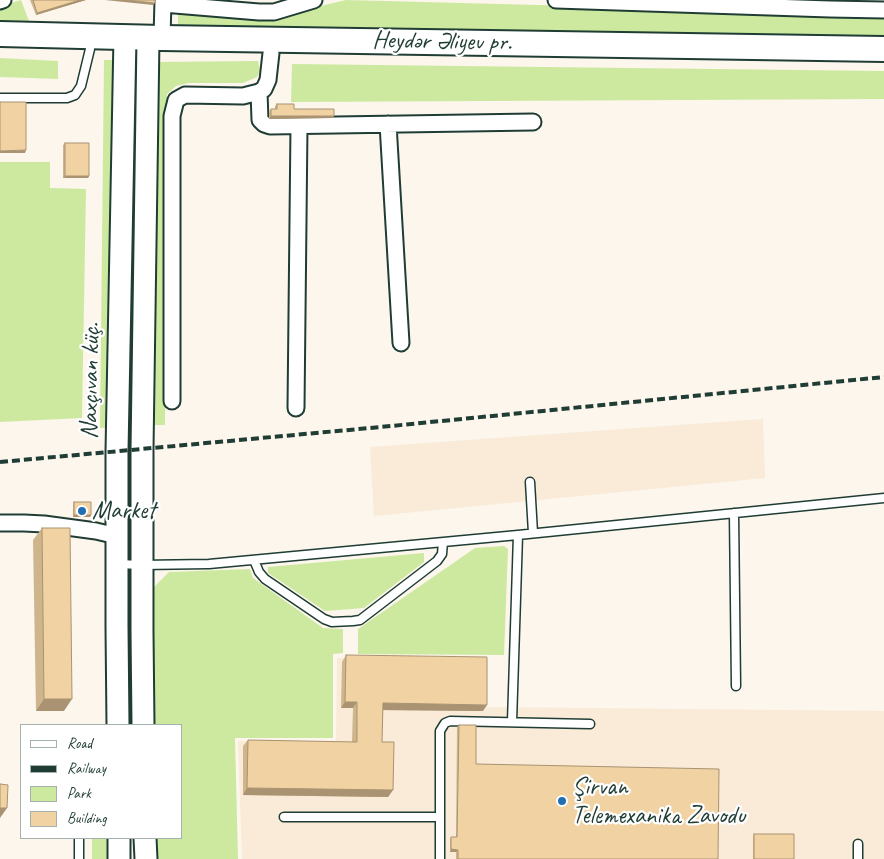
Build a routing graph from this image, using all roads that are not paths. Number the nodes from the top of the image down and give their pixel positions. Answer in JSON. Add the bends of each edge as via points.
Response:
{"nodes":[{"id":1,"x":314,"y":0,"type":"edge"},
{"id":2,"x":556,"y":0,"type":"edge"},
{"id":3,"x":163,"y":2,"type":"edge"},
{"id":4,"x":884,"y":10,"type":"edge"},
{"id":5,"x":0,"y":34,"type":"edge"},
{"id":6,"x":152,"y":42,"type":"junction"},
{"id":7,"x":124,"y":43,"type":"junction"},
{"id":8,"x":0,"y":48,"type":"edge"},
{"id":9,"x":90,"y":49,"type":"junction"},
{"id":10,"x":884,"y":49,"type":"edge"},
{"id":11,"x":270,"y":53,"type":"junction"},
{"id":12,"x":884,"y":60,"type":"edge"},
{"id":13,"x":259,"y":92,"type":"junction"},
{"id":14,"x":0,"y":98,"type":"edge"},
{"id":15,"x":533,"y":122,"type":"dead end"},
{"id":16,"x":388,"y":124,"type":"junction"},
{"id":17,"x":299,"y":126,"type":"junction"},
{"id":18,"x":401,"y":343,"type":"dead end"},
{"id":19,"x":172,"y":401,"type":"dead end"},
{"id":20,"x":296,"y":408,"type":"dead end"},
{"id":21,"x":530,"y":482,"type":"dead end"},
{"id":22,"x":884,"y":498,"type":"edge"},
{"id":23,"x":734,"y":513,"type":"junction"},
{"id":24,"x":0,"y":523,"type":"edge"},
{"id":25,"x":533,"y":534,"type":"junction"},
{"id":26,"x":518,"y":535,"type":"junction"},
{"id":27,"x":117,"y":536,"type":"junction"},
{"id":28,"x":443,"y":542,"type":"junction"},
{"id":29,"x":254,"y":560,"type":"junction"},
{"id":30,"x":116,"y":564,"type":"junction"},
{"id":31,"x":142,"y":565,"type":"junction"},
{"id":32,"x":736,"y":686,"type":"dead end"},
{"id":33,"x":512,"y":722,"type":"junction"},
{"id":34,"x":118,"y":724,"type":"edge"},
{"id":35,"x":143,"y":724,"type":"edge"},
{"id":36,"x":590,"y":724,"type":"dead end"},
{"id":37,"x":284,"y":817,"type":"dead end"},
{"id":38,"x":440,"y":817,"type":"junction"},
{"id":39,"x":79,"y":839,"type":"edge"},
{"id":40,"x":119,"y":839,"type":"edge"},
{"id":41,"x":145,"y":839,"type":"edge"},
{"id":42,"x":858,"y":844,"type":"dead end"},
{"id":43,"x":79,"y":859,"type":"edge"},
{"id":44,"x":119,"y":859,"type":"edge"},
{"id":45,"x":146,"y":859,"type":"edge"},
{"id":46,"x":440,"y":859,"type":"edge"},
{"id":47,"x":858,"y":859,"type":"edge"}],
"edges":[{"from":1,"to":3,"type":"street","via":[[274,12]]},
{"from":2,"to":4,"type":"street"},
{"from":3,"to":6,"type":"street"},
{"from":5,"to":7,"type":"main road","name":"Heydər Əliyev pr."},
{"from":6,"to":7,"type":"main road","name":"Heydər Əliyev pr."},
{"from":6,"to":10,"type":"main road","name":"Heydər Əliyev pr."},
{"from":6,"to":11,"type":"main road","name":"Heydər Əliyev pr."},
{"from":6,"to":31,"type":"main road","name":"Naxçıvan küç."},
{"from":7,"to":9,"type":"main road","name":"Heydər Əliyev pr."},
{"from":7,"to":27,"type":"main road","name":"Naxçıvan küç."},
{"from":8,"to":9,"type":"main road","name":"Heydər Əliyev pr."},
{"from":9,"to":14,"type":"lane","via":[[81,86],[75,95],[67,98]]},
{"from":11,"to":12,"type":"main road","name":"Heydər Əliyev pr."},
{"from":11,"to":13,"type":"street","via":[[268,80]]},
{"from":13,"to":17,"type":"street","via":[[260,120],[264,124]]},
{"from":13,"to":19,"type":"street","via":[[243,96],[185,95],[176,100],[172,116]]},
{"from":15,"to":16,"type":"street"},
{"from":16,"to":17,"type":"street"},
{"from":16,"to":18,"type":"street"},
{"from":17,"to":20,"type":"street"},
{"from":21,"to":25,"type":"lane"},
{"from":22,"to":23,"type":"lane"},
{"from":23,"to":25,"type":"lane"},
{"from":23,"to":32,"type":"lane"},
{"from":24,"to":27,"type":"street","via":[[44,524]]},
{"from":25,"to":26,"type":"lane"},
{"from":26,"to":28,"type":"lane"},
{"from":26,"to":33,"type":"lane"},
{"from":27,"to":30,"type":"main road","name":"Naxçıvan küç."},
{"from":28,"to":29,"type":"lane"},
{"from":28,"to":29,"type":"lane","via":[[442,554],[437,561],[360,620],[353,621],[324,619],[265,578],[258,572]]},
{"from":29,"to":31,"type":"lane"},
{"from":30,"to":31,"type":"lane"},
{"from":30,"to":34,"type":"main road","name":"Naxçıvan küç."},
{"from":31,"to":35,"type":"main road","name":"Naxçıvan küç."},
{"from":33,"to":36,"type":"lane"},
{"from":33,"to":38,"type":"lane","via":[[445,723],[440,731]]},
{"from":37,"to":38,"type":"lane"},
{"from":38,"to":46,"type":"lane"},
{"from":39,"to":43,"type":"lane"},
{"from":40,"to":44,"type":"main road"},
{"from":41,"to":45,"type":"main road"},
{"from":42,"to":47,"type":"lane"}]}
